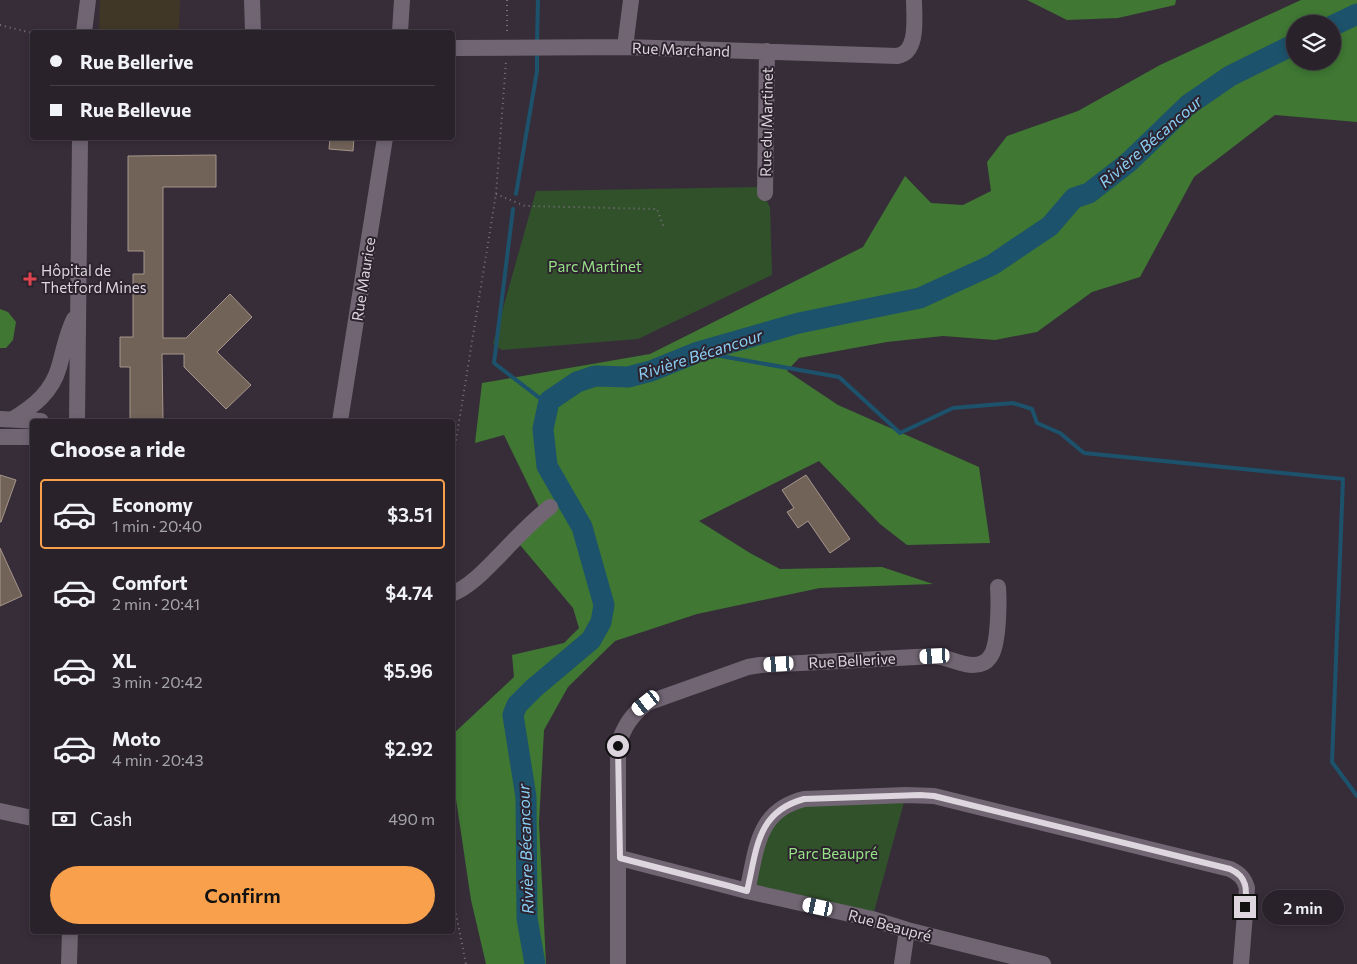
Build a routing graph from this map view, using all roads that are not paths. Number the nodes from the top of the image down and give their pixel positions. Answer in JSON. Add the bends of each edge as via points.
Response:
{"nodes":[{"id":1,"x":78,"y":0,"type":"edge"},
{"id":2,"x":88,"y":0,"type":"edge"},
{"id":3,"x":252,"y":0,"type":"edge"},
{"id":4,"x":402,"y":0,"type":"edge"},
{"id":5,"x":631,"y":0,"type":"edge"},
{"id":6,"x":914,"y":0,"type":"edge"},
{"id":7,"x":82,"y":30,"type":"edge"},
{"id":8,"x":82,"y":30,"type":"edge"},
{"id":9,"x":254,"y":30,"type":"edge"},
{"id":10,"x":400,"y":30,"type":"edge"},
{"id":11,"x":625,"y":47,"type":"junction"},
{"id":12,"x":455,"y":48,"type":"edge"},
{"id":13,"x":766,"y":51,"type":"junction"},
{"id":14,"x":80,"y":140,"type":"edge"},
{"id":15,"x":385,"y":140,"type":"edge"},
{"id":16,"x":765,"y":193,"type":"dead end"},
{"id":17,"x":77,"y":312,"type":"junction"},
{"id":18,"x":7,"y":419,"type":"edge"},
{"id":19,"x":77,"y":419,"type":"edge"},
{"id":20,"x":340,"y":419,"type":"edge"},
{"id":21,"x":30,"y":420,"type":"edge"},
{"id":22,"x":0,"y":437,"type":"edge"},
{"id":23,"x":25,"y":437,"type":"edge"},
{"id":24,"x":550,"y":507,"type":"dead end"},
{"id":25,"x":998,"y":587,"type":"dead end"},
{"id":26,"x":455,"y":592,"type":"edge"},
{"id":27,"x":0,"y":811,"type":"edge"},
{"id":28,"x":30,"y":818,"type":"edge"},
{"id":29,"x":620,"y":858,"type":"junction"},
{"id":30,"x":747,"y":891,"type":"junction"},
{"id":31,"x":907,"y":930,"type":"junction"},
{"id":32,"x":70,"y":934,"type":"edge"},
{"id":33,"x":69,"y":964,"type":"edge"},
{"id":34,"x":618,"y":964,"type":"edge"},
{"id":35,"x":902,"y":964,"type":"edge"},
{"id":36,"x":1043,"y":964,"type":"edge"},
{"id":37,"x":1241,"y":964,"type":"edge"}],
"edges":[{"from":1,"to":7,"type":"street"},
{"from":2,"to":8,"type":"street"},
{"from":3,"to":9,"type":"street"},
{"from":4,"to":10,"type":"street"},
{"from":5,"to":11,"type":"street"},
{"from":6,"to":13,"type":"street","name":"Rue Marchand","via":[[912,43],[903,55]]},
{"from":11,"to":12,"type":"street","name":"Rue Marchand"},
{"from":11,"to":13,"type":"street","name":"Rue Marchand"},
{"from":13,"to":16,"type":"street","name":"Rue du Martinet"},
{"from":14,"to":17,"type":"street"},
{"from":15,"to":20,"type":"street","name":"Rue Maurice"},
{"from":17,"to":18,"type":"street","via":[[54,379],[43,397],[30,409]]},
{"from":17,"to":19,"type":"street"},
{"from":18,"to":21,"type":"street"},
{"from":22,"to":23,"type":"street"},
{"from":24,"to":26,"type":"street","via":[[468,585]]},
{"from":25,"to":29,"type":"street","name":"Rue Bellerive","via":[[994,649],[991,657],[978,665],[935,656],[760,665],[646,703],[628,722],[618,746]]},
{"from":27,"to":28,"type":"street"},
{"from":29,"to":30,"type":"street","name":"Rue Beaupré"},
{"from":29,"to":34,"type":"street","name":"Rue Bellerive"},
{"from":30,"to":31,"type":"street","name":"Rue Beaupré"},
{"from":30,"to":37,"type":"street","via":[[763,828],[779,809],[792,802],[934,796],[1239,873],[1247,888]]},
{"from":31,"to":35,"type":"street"},
{"from":31,"to":36,"type":"street","name":"Rue Beaupré"},
{"from":32,"to":33,"type":"street"}]}
